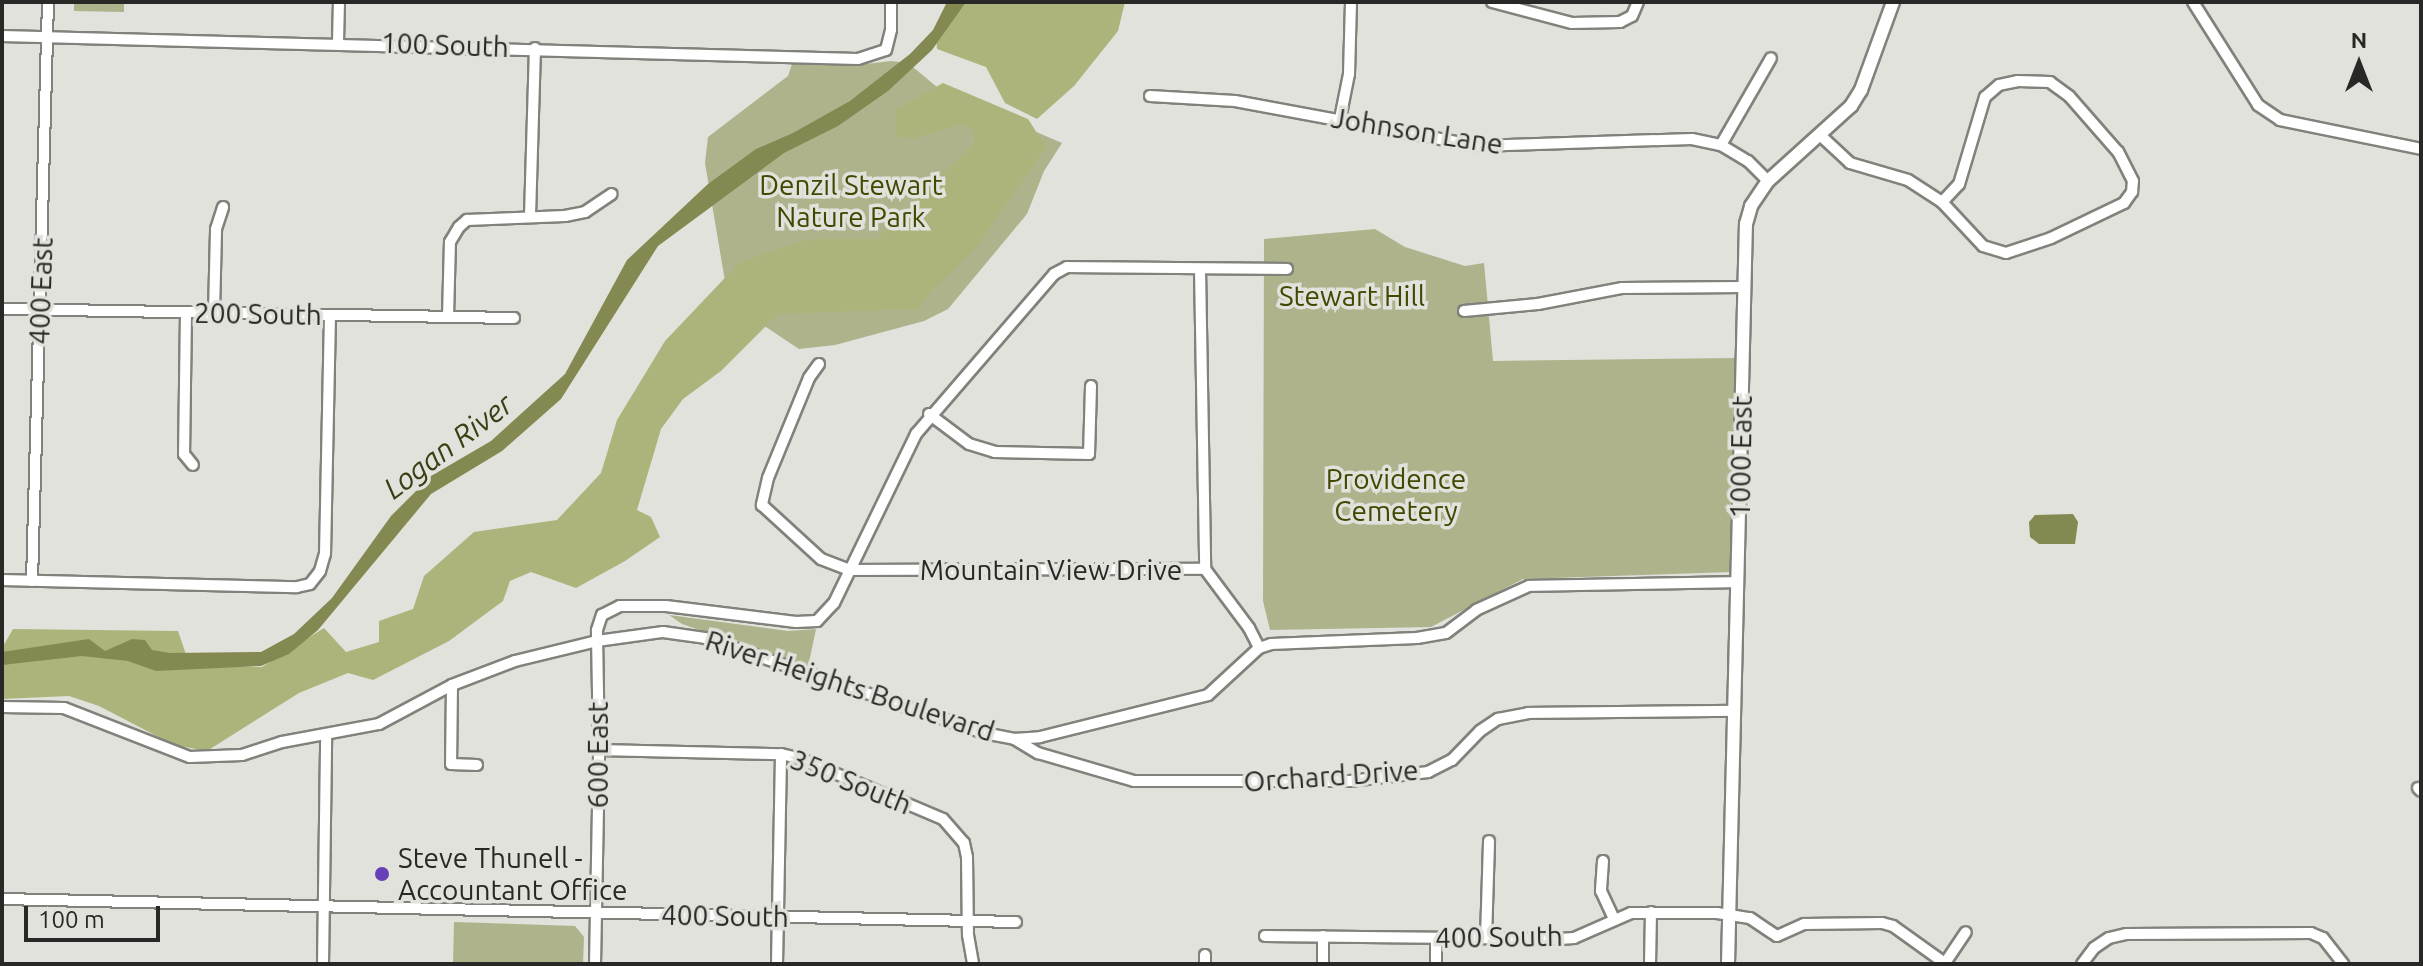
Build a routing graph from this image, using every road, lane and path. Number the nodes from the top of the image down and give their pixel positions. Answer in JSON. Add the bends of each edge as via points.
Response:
{"nodes":[{"id":1,"x":48,"y":2,"type":"edge"},
{"id":2,"x":339,"y":2,"type":"edge"},
{"id":3,"x":891,"y":2,"type":"edge"},
{"id":4,"x":1351,"y":2,"type":"edge"},
{"id":5,"x":1492,"y":2,"type":"edge"},
{"id":6,"x":1638,"y":2,"type":"edge"},
{"id":7,"x":1893,"y":2,"type":"edge"},
{"id":8,"x":2193,"y":2,"type":"edge"},
{"id":9,"x":2,"y":36,"type":"edge"},
{"id":10,"x":47,"y":37,"type":"junction"},
{"id":11,"x":338,"y":42,"type":"junction"},
{"id":12,"x":535,"y":48,"type":"junction"},
{"id":13,"x":1771,"y":58,"type":"dead end"},
{"id":14,"x":1150,"y":96,"type":"dead end"},
{"id":15,"x":1340,"y":119,"type":"junction"},
{"id":16,"x":1820,"y":135,"type":"junction"},
{"id":17,"x":1721,"y":145,"type":"junction"},
{"id":18,"x":2421,"y":149,"type":"edge"},
{"id":19,"x":1768,"y":181,"type":"junction"},
{"id":20,"x":612,"y":194,"type":"dead end"},
{"id":21,"x":1942,"y":202,"type":"junction"},
{"id":22,"x":223,"y":207,"type":"dead end"},
{"id":23,"x":530,"y":216,"type":"junction"},
{"id":24,"x":1200,"y":269,"type":"junction"},
{"id":25,"x":1287,"y":269,"type":"dead end"},
{"id":26,"x":1743,"y":287,"type":"junction"},
{"id":27,"x":2,"y":309,"type":"edge"},
{"id":28,"x":41,"y":310,"type":"junction"},
{"id":29,"x":1464,"y":311,"type":"dead end"},
{"id":30,"x":186,"y":313,"type":"junction"},
{"id":31,"x":214,"y":313,"type":"junction"},
{"id":32,"x":330,"y":315,"type":"junction"},
{"id":33,"x":448,"y":317,"type":"junction"},
{"id":34,"x":514,"y":318,"type":"dead end"},
{"id":35,"x":819,"y":364,"type":"dead end"},
{"id":36,"x":1091,"y":386,"type":"dead end"},
{"id":37,"x":929,"y":414,"type":"junction"},
{"id":38,"x":193,"y":465,"type":"dead end"},
{"id":39,"x":1205,"y":569,"type":"junction"},
{"id":40,"x":849,"y":570,"type":"junction"},
{"id":41,"x":2,"y":580,"type":"edge"},
{"id":42,"x":32,"y":581,"type":"junction"},
{"id":43,"x":1738,"y":582,"type":"junction"},
{"id":44,"x":597,"y":641,"type":"junction"},
{"id":45,"x":1259,"y":648,"type":"junction"},
{"id":46,"x":452,"y":685,"type":"junction"},
{"id":47,"x":2,"y":707,"type":"edge"},
{"id":48,"x":1733,"y":711,"type":"junction"},
{"id":49,"x":326,"y":736,"type":"junction"},
{"id":50,"x":1014,"y":739,"type":"junction"},
{"id":51,"x":599,"y":750,"type":"junction"},
{"id":52,"x":781,"y":754,"type":"junction"},
{"id":53,"x":477,"y":765,"type":"dead end"},
{"id":54,"x":1489,"y":841,"type":"dead end"},
{"id":55,"x":1603,"y":861,"type":"dead end"},
{"id":56,"x":2,"y":899,"type":"edge"},
{"id":57,"x":323,"y":907,"type":"junction"},
{"id":58,"x":1651,"y":912,"type":"junction"},
{"id":59,"x":596,"y":913,"type":"junction"},
{"id":60,"x":1729,"y":914,"type":"junction"},
{"id":61,"x":778,"y":917,"type":"junction"},
{"id":62,"x":1614,"y":919,"type":"junction"},
{"id":63,"x":967,"y":921,"type":"junction"},
{"id":64,"x":1016,"y":922,"type":"dead end"},
{"id":65,"x":1966,"y":932,"type":"dead end"},
{"id":66,"x":1265,"y":936,"type":"dead end"},
{"id":67,"x":1323,"y":936,"type":"junction"},
{"id":68,"x":1436,"y":938,"type":"junction"},
{"id":69,"x":1486,"y":938,"type":"junction"},
{"id":70,"x":323,"y":964,"type":"edge"},
{"id":71,"x":595,"y":964,"type":"edge"},
{"id":72,"x":777,"y":964,"type":"edge"},
{"id":73,"x":973,"y":964,"type":"edge"},
{"id":74,"x":1323,"y":964,"type":"edge"},
{"id":75,"x":1436,"y":964,"type":"edge"},
{"id":76,"x":1650,"y":964,"type":"edge"},
{"id":77,"x":1728,"y":964,"type":"edge"},
{"id":78,"x":1946,"y":964,"type":"edge"},
{"id":79,"x":2082,"y":964,"type":"edge"},
{"id":80,"x":2343,"y":964,"type":"edge"}],
"edges":[{"from":1,"to":10,"type":"street","name":"400 East"},
{"from":2,"to":11,"type":"street"},
{"from":3,"to":12,"type":"street","name":"100 South","via":[[886,50],[858,59]]},
{"from":4,"to":15,"type":"street","via":[[1349,74]]},
{"from":5,"to":6,"type":"street","via":[[1572,23],[1620,22],[1632,16]]},
{"from":7,"to":16,"type":"street","name":"1000 East","via":[[1861,90]]},
{"from":8,"to":18,"type":"street","via":[[2249,93],[2280,120]]},
{"from":9,"to":10,"type":"street","name":"100 South"},
{"from":10,"to":11,"type":"street","name":"100 South"},
{"from":10,"to":28,"type":"street","name":"400 East"},
{"from":11,"to":12,"type":"street","name":"100 South"},
{"from":12,"to":23,"type":"street"},
{"from":13,"to":17,"type":"street"},
{"from":14,"to":15,"type":"street","name":"Johnson Lane","via":[[1235,101]]},
{"from":15,"to":17,"type":"street","name":"Johnson Lane","via":[[1478,146],[1692,139]]},
{"from":16,"to":19,"type":"street","name":"1000 East"},
{"from":16,"to":21,"type":"street","via":[[1850,163],[1908,180]]},
{"from":17,"to":19,"type":"street","name":"Johnson Lane"},
{"from":19,"to":26,"type":"street","name":"1000 East","via":[[1746,224]]},
{"from":20,"to":23,"type":"street","via":[[585,212]]},
{"from":21,"to":21,"type":"street","via":[[1983,246],[2006,253],[2113,209],[2132,192],[2133,181],[2118,152],[2069,96],[2050,82],[2018,81],[1999,85],[1985,97],[1959,184]]},
{"from":22,"to":31,"type":"street","via":[[216,229]]},
{"from":23,"to":33,"type":"street","via":[[479,217],[459,227],[450,242]]},
{"from":24,"to":25,"type":"street"},
{"from":24,"to":37,"type":"street","via":[[1067,267],[1054,274]]},
{"from":24,"to":39,"type":"street"},
{"from":26,"to":29,"type":"street","via":[[1622,288]]},
{"from":26,"to":43,"type":"street","name":"1000 East"},
{"from":27,"to":28,"type":"street","name":"200 South"},
{"from":28,"to":30,"type":"street","name":"200 South"},
{"from":28,"to":42,"type":"street","name":"400 East"},
{"from":30,"to":31,"type":"street","name":"200 South"},
{"from":30,"to":38,"type":"street","via":[[184,454]]},
{"from":31,"to":32,"type":"street","name":"200 South"},
{"from":32,"to":33,"type":"street","name":"200 South"},
{"from":32,"to":42,"type":"street","via":[[325,554],[310,584]]},
{"from":33,"to":34,"type":"street","name":"200 South"},
{"from":35,"to":40,"type":"street","via":[[768,478],[762,505],[821,559]]},
{"from":36,"to":37,"type":"street","via":[[1089,454],[995,452],[969,444]]},
{"from":37,"to":40,"type":"street"},
{"from":39,"to":40,"type":"street","name":"Mountain View Drive"},
{"from":39,"to":45,"type":"street","name":"Mountain View Drive"},
{"from":40,"to":44,"type":"street","via":[[828,613],[817,621],[620,606],[602,615]]},
{"from":41,"to":42,"type":"street"},
{"from":43,"to":45,"type":"street","via":[[1529,586],[1476,610],[1446,633]]},
{"from":43,"to":48,"type":"street","name":"1000 East"},
{"from":44,"to":46,"type":"street","name":"River Heights Boulevard","via":[[515,661]]},
{"from":44,"to":50,"type":"street","name":"River Heights Boulevard","via":[[641,633],[686,634]]},
{"from":44,"to":51,"type":"street","name":"600 East"},
{"from":45,"to":50,"type":"street","name":"River Heights Boulevard","via":[[1208,695]]},
{"from":46,"to":49,"type":"street","name":"River Heights Boulevard","via":[[379,724]]},
{"from":46,"to":53,"type":"street","via":[[451,764]]},
{"from":47,"to":49,"type":"street","name":"River Heights Boulevard","via":[[64,708],[190,757],[242,755]]},
{"from":48,"to":50,"type":"street","name":"Orchard Drive","via":[[1528,713],[1498,719],[1452,760],[1428,772],[1350,781],[1134,781],[1038,753]]},
{"from":48,"to":60,"type":"street","name":"1000 East"},
{"from":49,"to":57,"type":"street"},
{"from":51,"to":52,"type":"street","name":"350 South"},
{"from":51,"to":59,"type":"street","name":"600 East"},
{"from":52,"to":61,"type":"street"},
{"from":52,"to":63,"type":"street","name":"350 South","via":[[943,819],[955,829],[967,857]]},
{"from":54,"to":69,"type":"street"},
{"from":55,"to":62,"type":"street","via":[[1601,891]]},
{"from":56,"to":57,"type":"street","name":"400 South"},
{"from":57,"to":59,"type":"street","name":"400 South"},
{"from":57,"to":70,"type":"street"},
{"from":58,"to":60,"type":"street","name":"400 South"},
{"from":58,"to":62,"type":"street","name":"400 South"},
{"from":58,"to":76,"type":"street"},
{"from":59,"to":61,"type":"street","name":"400 South"},
{"from":59,"to":71,"type":"street","name":"600 East"},
{"from":60,"to":77,"type":"street","name":"1000 East"},
{"from":60,"to":78,"type":"street","name":"400 South","via":[[1750,918],[1777,936],[1804,924],[1882,923]]},
{"from":61,"to":63,"type":"street","name":"400 South"},
{"from":61,"to":72,"type":"street"},
{"from":62,"to":69,"type":"street","name":"400 South","via":[[1574,938]]},
{"from":63,"to":64,"type":"street","name":"400 South"},
{"from":63,"to":73,"type":"street","name":"350 South"},
{"from":65,"to":78,"type":"street"},
{"from":66,"to":67,"type":"street","name":"400 South"},
{"from":67,"to":68,"type":"street","name":"400 South"},
{"from":67,"to":74,"type":"street"},
{"from":68,"to":69,"type":"street","name":"400 South"},
{"from":68,"to":75,"type":"street"},
{"from":79,"to":80,"type":"street","via":[[2094,948],[2127,934],[2311,933],[2323,938]]}]}
